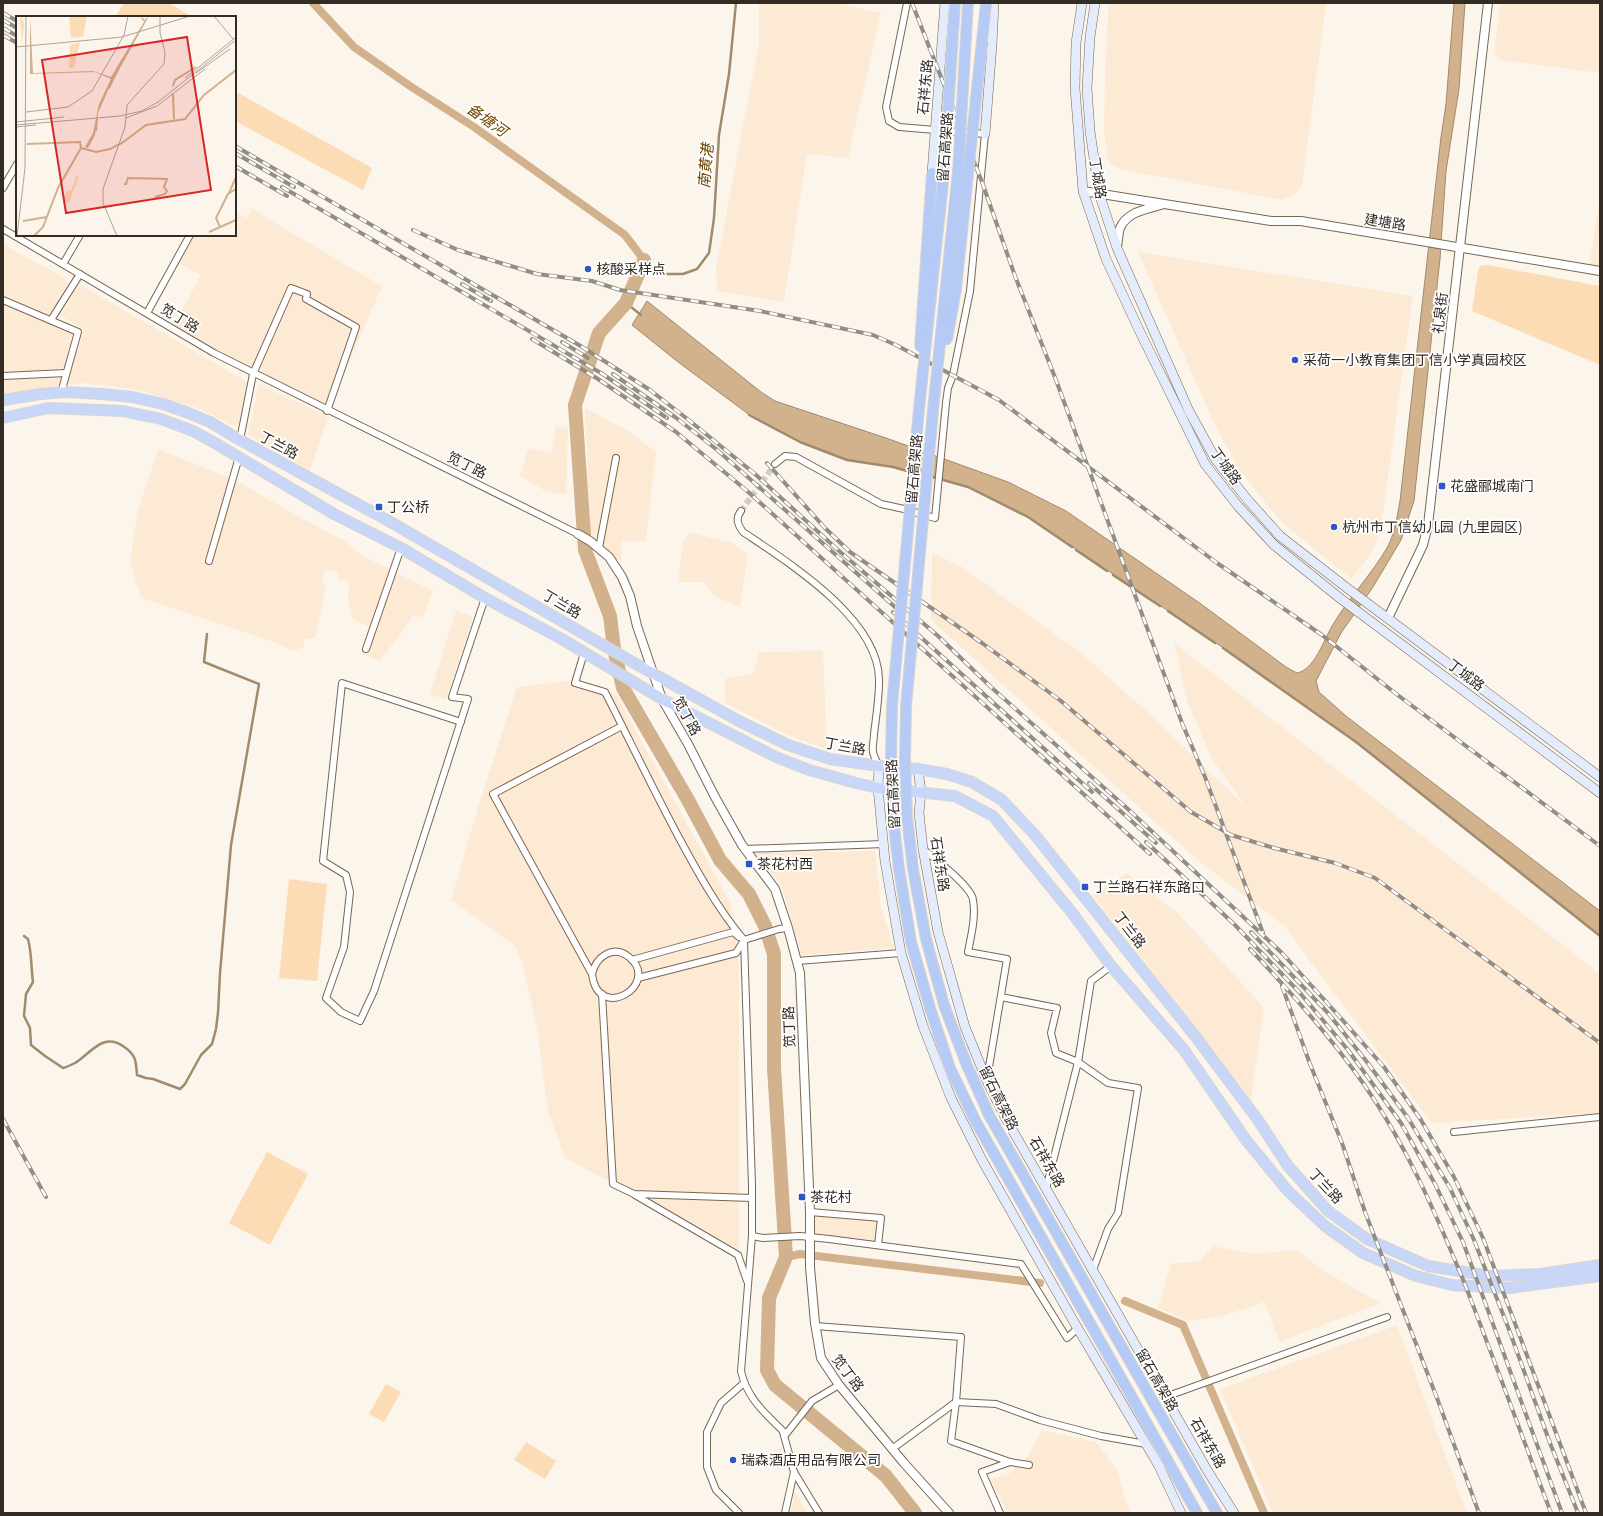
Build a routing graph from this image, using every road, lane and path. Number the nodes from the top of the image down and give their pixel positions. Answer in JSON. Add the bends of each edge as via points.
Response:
{"nodes":[{"id":1,"x":907,"y":3,"type":"edge"},
{"id":2,"x":946,"y":3,"type":"edge"},
{"id":3,"x":955,"y":3,"type":"edge"},
{"id":4,"x":968,"y":3,"type":"edge"},
{"id":5,"x":986,"y":3,"type":"edge"},
{"id":6,"x":994,"y":3,"type":"edge"},
{"id":7,"x":1082,"y":3,"type":"edge"},
{"id":8,"x":1095,"y":3,"type":"edge"},
{"id":9,"x":1488,"y":3,"type":"edge"},
{"id":10,"x":935,"y":130,"type":"junction"},
{"id":11,"x":985,"y":134,"type":"junction"},
{"id":12,"x":16,"y":166,"type":"edge"},
{"id":13,"x":932,"y":173,"type":"joint"},
{"id":14,"x":3,"y":188,"type":"edge"},
{"id":15,"x":1083,"y":191,"type":"junction"},
{"id":16,"x":1099,"y":193,"type":"junction"},
{"id":17,"x":1166,"y":204,"type":"junction"},
{"id":18,"x":3,"y":229,"type":"edge"},
{"id":19,"x":79,"y":236,"type":"edge"},
{"id":20,"x":189,"y":236,"type":"edge"},
{"id":21,"x":1461,"y":247,"type":"junction"},
{"id":22,"x":1117,"y":248,"type":"junction"},
{"id":23,"x":63,"y":264,"type":"junction"},
{"id":24,"x":1600,"y":271,"type":"edge"},
{"id":25,"x":80,"y":274,"type":"junction"},
{"id":26,"x":3,"y":300,"type":"edge"},
{"id":27,"x":147,"y":314,"type":"junction"},
{"id":28,"x":51,"y":320,"type":"junction"},
{"id":29,"x":66,"y":373,"type":"junction"},
{"id":30,"x":253,"y":374,"type":"junction"},
{"id":31,"x":3,"y":376,"type":"edge"},
{"id":32,"x":60,"y":393,"type":"junction"},
{"id":33,"x":3,"y":400,"type":"edge"},
{"id":34,"x":919,"y":409,"type":"junction"},
{"id":35,"x":327,"y":410,"type":"junction"},
{"id":36,"x":933,"y":410,"type":"junction"},
{"id":37,"x":3,"y":418,"type":"edge"},
{"id":38,"x":240,"y":440,"type":"junction"},
{"id":39,"x":239,"y":457,"type":"junction"},
{"id":40,"x":616,"y":458,"type":"dead end"},
{"id":41,"x":775,"y":464,"type":"tunnel mouth"},
{"id":42,"x":741,"y":511,"type":"tunnel mouth"},
{"id":43,"x":578,"y":534,"type":"joint"},
{"id":44,"x":401,"y":548,"type":"junction"},
{"id":45,"x":599,"y":548,"type":"junction"},
{"id":46,"x":209,"y":562,"type":"dead end"},
{"id":47,"x":486,"y":598,"type":"junction"},
{"id":48,"x":1388,"y":618,"type":"junction"},
{"id":49,"x":366,"y":650,"type":"dead end"},
{"id":50,"x":584,"y":653,"type":"junction"},
{"id":51,"x":653,"y":673,"type":"junction"},
{"id":52,"x":662,"y":699,"type":"junction"},
{"id":53,"x":460,"y":722,"type":"junction"},
{"id":54,"x":622,"y":726,"type":"junction"},
{"id":55,"x":879,"y":766,"type":"junction"},
{"id":56,"x":918,"y":769,"type":"junction"},
{"id":57,"x":1600,"y":778,"type":"edge"},
{"id":58,"x":878,"y":788,"type":"junction"},
{"id":59,"x":921,"y":792,"type":"junction"},
{"id":60,"x":1600,"y":793,"type":"edge"},
{"id":61,"x":884,"y":844,"type":"junction"},
{"id":62,"x":745,"y":849,"type":"junction"},
{"id":63,"x":923,"y":849,"type":"junction"},
{"id":64,"x":788,"y":928,"type":"junction"},
{"id":65,"x":744,"y":940,"type":"junction"},
{"id":66,"x":901,"y":953,"type":"junction"},
{"id":67,"x":632,"y":960,"type":"junction"},
{"id":68,"x":797,"y":961,"type":"junction"},
{"id":69,"x":1111,"y":966,"type":"junction"},
{"id":70,"x":592,"y":974,"type":"junction"},
{"id":71,"x":638,"y":978,"type":"junction"},
{"id":72,"x":602,"y":994,"type":"junction"},
{"id":73,"x":1001,"y":998,"type":"junction"},
{"id":74,"x":1078,"y":1062,"type":"junction"},
{"id":75,"x":987,"y":1081,"type":"junction"},
{"id":76,"x":1600,"y":1117,"type":"edge"},
{"id":77,"x":1454,"y":1132,"type":"dead end"},
{"id":78,"x":1046,"y":1189,"type":"junction"},
{"id":79,"x":634,"y":1194,"type":"junction"},
{"id":80,"x":752,"y":1198,"type":"junction"},
{"id":81,"x":810,"y":1212,"type":"junction"},
{"id":82,"x":752,"y":1236,"type":"junction"},
{"id":83,"x":810,"y":1238,"type":"junction"},
{"id":84,"x":878,"y":1245,"type":"junction"},
{"id":85,"x":1600,"y":1265,"type":"edge"},
{"id":86,"x":1093,"y":1270,"type":"junction"},
{"id":87,"x":1600,"y":1276,"type":"edge"},
{"id":88,"x":748,"y":1284,"type":"junction"},
{"id":89,"x":1387,"y":1317,"type":"dead end"},
{"id":90,"x":815,"y":1326,"type":"junction"},
{"id":91,"x":1078,"y":1328,"type":"junction"},
{"id":92,"x":744,"y":1384,"type":"junction"},
{"id":93,"x":839,"y":1385,"type":"junction"},
{"id":94,"x":1165,"y":1397,"type":"junction"},
{"id":95,"x":956,"y":1402,"type":"junction"},
{"id":96,"x":783,"y":1432,"type":"junction"},
{"id":97,"x":1146,"y":1444,"type":"junction"},
{"id":98,"x":892,"y":1449,"type":"junction"},
{"id":99,"x":1010,"y":1462,"type":"junction"},
{"id":100,"x":1029,"y":1465,"type":"dead end"},
{"id":101,"x":794,"y":1472,"type":"junction"},
{"id":102,"x":739,"y":1513,"type":"edge"},
{"id":103,"x":785,"y":1513,"type":"edge"},
{"id":104,"x":819,"y":1513,"type":"edge"},
{"id":105,"x":949,"y":1513,"type":"edge"},
{"id":106,"x":1000,"y":1513,"type":"edge"},
{"id":107,"x":1181,"y":1513,"type":"edge"},
{"id":108,"x":1196,"y":1513,"type":"edge"},
{"id":109,"x":1217,"y":1513,"type":"edge"},
{"id":110,"x":1234,"y":1513,"type":"edge"}],
"edges":[{"from":1,"to":10,"type":"street","via":[[886,107],[889,121],[899,127]]},
{"from":2,"to":10,"type":"main road","name":"石祥东路"},
{"from":3,"to":34,"type":"highway","name":"留石高架路","bridge":true,"via":[[944,173]]},
{"from":4,"to":36,"type":"highway","name":"留石高架路","bridge":true,"via":[[958,172]]},
{"from":5,"to":36,"type":"highway","bridge":true,"via":[[956,289]]},
{"from":6,"to":11,"type":"main road"},
{"from":7,"to":15,"type":"main road","name":"丁城路","via":[[1076,43],[1075,88]]},
{"from":8,"to":16,"type":"main road","name":"丁城路","via":[[1087,88]]},
{"from":9,"to":21,"type":"street","name":"礼泉街"},
{"from":10,"to":11,"type":"street"},
{"from":10,"to":13,"type":"main road","name":"石祥东路"},
{"from":11,"to":41,"type":"street","via":[[970,291],[953,375],[948,388],[935,518],[881,504],[796,457],[785,456]]},
{"from":12,"to":14,"type":"street"},
{"from":13,"to":34,"type":"highway","bridge":true,"via":[[920,328]]},
{"from":15,"to":16,"type":"street","name":"建塘路"},
{"from":15,"to":60,"type":"main road","name":"丁城路","via":[[1109,266],[1146,346],[1205,464],[1238,506],[1274,545],[1341,599]]},
{"from":16,"to":17,"type":"street","name":"建塘路"},
{"from":16,"to":22,"type":"main road","name":"丁城路"},
{"from":17,"to":21,"type":"street","name":"建塘路","via":[[1271,221],[1301,221]]},
{"from":17,"to":22,"type":"street","name":"建塘路","via":[[1133,214],[1120,228]]},
{"from":18,"to":23,"type":"street","name":"笕丁路"},
{"from":19,"to":23,"type":"street"},
{"from":20,"to":27,"type":"street"},
{"from":21,"to":24,"type":"street","name":"建塘路"},
{"from":21,"to":48,"type":"street","name":"礼泉街","via":[[1428,525],[1423,545]]},
{"from":22,"to":48,"type":"main road","name":"丁城路","via":[[1189,411],[1216,460],[1280,536]]},
{"from":23,"to":25,"type":"street","name":"笕丁路"},
{"from":25,"to":27,"type":"street","name":"笕丁路"},
{"from":25,"to":28,"type":"street"},
{"from":26,"to":28,"type":"street"},
{"from":27,"to":30,"type":"street","name":"笕丁路"},
{"from":28,"to":29,"type":"street","via":[[78,332]]},
{"from":29,"to":31,"type":"street"},
{"from":29,"to":32,"type":"street"},
{"from":30,"to":35,"type":"street","name":"笕丁路"},
{"from":30,"to":35,"type":"street","via":[[292,288],[307,294],[306,299],[356,327]]},
{"from":30,"to":38,"type":"street"},
{"from":32,"to":33,"type":"main road","name":"丁兰路"},
{"from":32,"to":38,"type":"main road","name":"丁兰路","via":[[132,397],[163,404],[210,422]]},
{"from":34,"to":108,"type":"highway","name":"留石高架路","bridge":true,"via":[[891,737],[893,817],[911,942],[950,1068],[976,1122]]},
{"from":35,"to":43,"type":"street","name":"笕丁路"},
{"from":36,"to":109,"type":"highway","name":"留石高架路","bridge":true,"via":[[906,706],[905,758],[907,817],[913,869],[926,940],[944,1005],[966,1063],[990,1115]]},
{"from":37,"to":39,"type":"main road","name":"丁兰路","via":[[48,408],[123,411],[161,419],[192,431]]},
{"from":38,"to":51,"type":"main road","name":"丁兰路","via":[[387,520]]},
{"from":39,"to":44,"type":"main road","name":"丁兰路","via":[[334,514]]},
{"from":39,"to":46,"type":"street"},
{"from":40,"to":45,"type":"street"},
{"from":42,"to":55,"type":"street","via":[[738,515],[738,525],[743,532],[804,574],[831,597],[870,644],[877,660],[879,682],[873,751]]},
{"from":43,"to":45,"type":"street","name":"笕丁路"},
{"from":44,"to":47,"type":"main road","name":"丁兰路"},
{"from":44,"to":49,"type":"street"},
{"from":45,"to":51,"type":"street","name":"笕丁路","via":[[609,557],[622,577]]},
{"from":47,"to":50,"type":"main road","name":"丁兰路"},
{"from":47,"to":53,"type":"street","via":[[452,697],[468,699]]},
{"from":48,"to":57,"type":"main road","name":"丁城路"},
{"from":50,"to":52,"type":"main road","name":"丁兰路"},
{"from":50,"to":54,"type":"street","via":[[575,683],[605,692]]},
{"from":51,"to":52,"type":"street","name":"笕丁路"},
{"from":51,"to":55,"type":"main road","name":"丁兰路","via":[[788,745],[830,759]]},
{"from":52,"to":58,"type":"main road","name":"丁兰路","via":[[776,757],[809,770]]},
{"from":52,"to":62,"type":"street","name":"笕丁路"},
{"from":53,"to":53,"type":"street","via":[[374,991],[360,1021],[341,1012],[326,998],[344,947],[350,892],[346,875],[323,861],[342,683]]},
{"from":54,"to":65,"type":"street","via":[[697,871],[728,921]]},
{"from":54,"to":70,"type":"street","via":[[493,794]]},
{"from":55,"to":56,"type":"main road","name":"丁兰路"},
{"from":55,"to":58,"type":"main road"},
{"from":56,"to":59,"type":"main road","name":"石祥东路"},
{"from":56,"to":85,"type":"main road","name":"丁兰路","via":[[948,774],[972,782],[1002,800],[1035,835],[1195,1036],[1258,1120],[1288,1166],[1328,1211],[1366,1239],[1428,1266],[1490,1276],[1540,1274]]},
{"from":58,"to":59,"type":"main road","name":"丁兰路"},
{"from":58,"to":61,"type":"main road"},
{"from":59,"to":63,"type":"main road","name":"石祥东路","via":[[919,813]]},
{"from":59,"to":69,"type":"main road","name":"丁兰路","via":[[955,796],[994,816],[1073,914]]},
{"from":61,"to":62,"type":"street"},
{"from":61,"to":66,"type":"main road"},
{"from":62,"to":64,"type":"street","name":"笕丁路","via":[[775,889]]},
{"from":63,"to":73,"type":"street","via":[[959,880],[973,898],[973,924],[968,952],[1007,958]]},
{"from":63,"to":75,"type":"main road","name":"石祥东路","via":[[948,972],[965,1027]]},
{"from":64,"to":65,"type":"street"},
{"from":64,"to":68,"type":"street","name":"笕丁路"},
{"from":65,"to":67,"type":"street","via":[[733,932]]},
{"from":65,"to":71,"type":"street","via":[[736,953]]},
{"from":65,"to":80,"type":"street"},
{"from":66,"to":68,"type":"street"},
{"from":66,"to":91,"type":"main road","via":[[923,1026],[951,1098],[982,1160]]},
{"from":67,"to":70,"type":"street","via":[[619,952],[611,952],[598,960]]},
{"from":67,"to":71,"type":"street","via":[[636,965]]},
{"from":68,"to":81,"type":"street","name":"笕丁路","via":[[800,973]]},
{"from":69,"to":74,"type":"street","via":[[1091,981]]},
{"from":69,"to":87,"type":"main road","name":"丁兰路","via":[[1184,1050],[1246,1140],[1288,1191],[1325,1226],[1363,1253],[1416,1276],[1452,1285],[1509,1288]]},
{"from":70,"to":72,"type":"street","via":[[593,982]]},
{"from":71,"to":72,"type":"street","via":[[631,992],[624,996],[617,998]]},
{"from":72,"to":79,"type":"street","via":[[613,1184]]},
{"from":73,"to":74,"type":"street","via":[[1056,1008],[1051,1033],[1056,1054]]},
{"from":73,"to":75,"type":"street"},
{"from":74,"to":78,"type":"street"},
{"from":74,"to":86,"type":"street","via":[[1108,1083],[1138,1088],[1118,1213],[1108,1229]]},
{"from":75,"to":78,"type":"main road","name":"石祥东路"},
{"from":76,"to":77,"type":"street"},
{"from":78,"to":86,"type":"main road","name":"石祥东路"},
{"from":79,"to":80,"type":"street"},
{"from":79,"to":88,"type":"street","via":[[738,1255]]},
{"from":80,"to":82,"type":"street"},
{"from":81,"to":83,"type":"street","name":"笕丁路"},
{"from":81,"to":84,"type":"street","via":[[881,1218]]},
{"from":82,"to":83,"type":"street"},
{"from":82,"to":88,"type":"street"},
{"from":83,"to":84,"type":"street"},
{"from":83,"to":90,"type":"street","name":"笕丁路"},
{"from":84,"to":91,"type":"street","via":[[1021,1264],[1067,1338]]},
{"from":86,"to":94,"type":"main road","name":"石祥东路"},
{"from":88,"to":92,"type":"street","via":[[741,1371]]},
{"from":89,"to":94,"type":"street"},
{"from":90,"to":93,"type":"street","name":"笕丁路","via":[[821,1358]]},
{"from":90,"to":95,"type":"street","via":[[961,1337]]},
{"from":91,"to":97,"type":"main road"},
{"from":92,"to":96,"type":"street","via":[[754,1402]]},
{"from":92,"to":102,"type":"street","via":[[721,1403],[707,1432],[707,1467],[716,1490]]},
{"from":93,"to":96,"type":"street","via":[[812,1401],[786,1434]]},
{"from":93,"to":98,"type":"street","name":"笕丁路"},
{"from":94,"to":110,"type":"main road","name":"石祥东路"},
{"from":95,"to":97,"type":"street","via":[[996,1404],[1040,1420],[1101,1436]]},
{"from":95,"to":98,"type":"street"},
{"from":95,"to":99,"type":"street","via":[[951,1441]]},
{"from":96,"to":101,"type":"street"},
{"from":97,"to":107,"type":"main road"},
{"from":98,"to":105,"type":"street","name":"笕丁路"},
{"from":99,"to":100,"type":"street"},
{"from":99,"to":106,"type":"street","via":[[982,1472]]},
{"from":101,"to":103,"type":"street"},
{"from":101,"to":104,"type":"street"}]}
